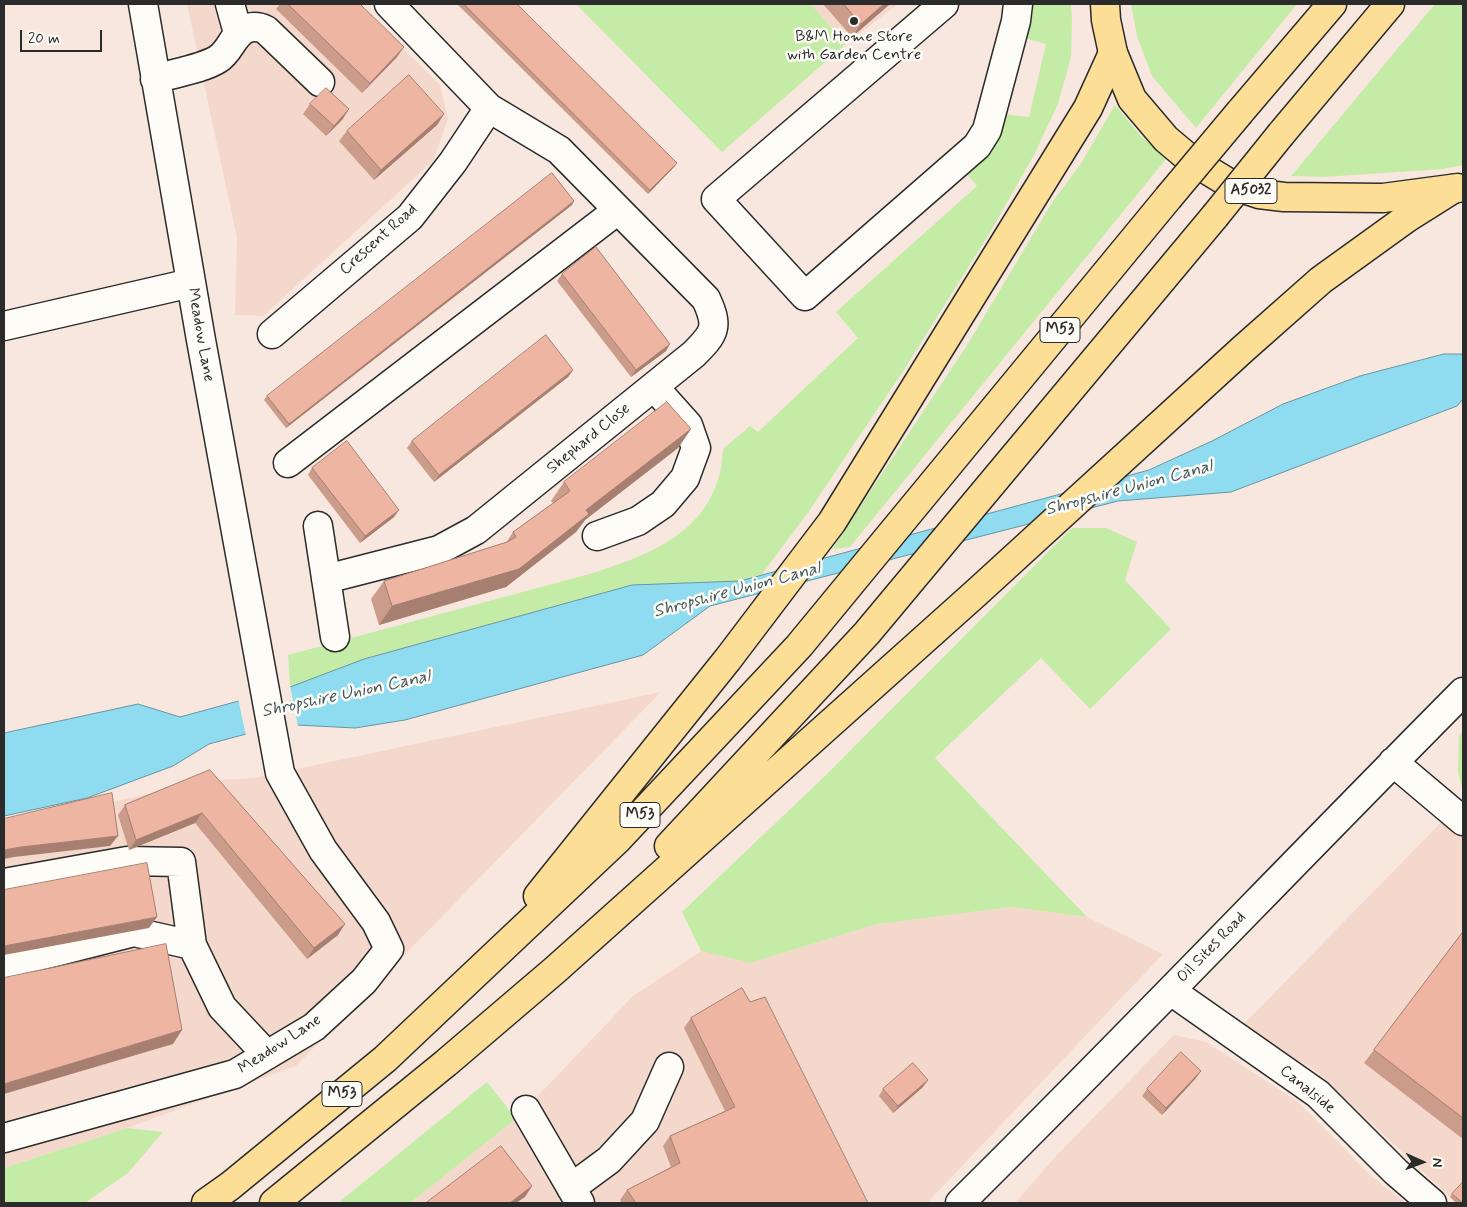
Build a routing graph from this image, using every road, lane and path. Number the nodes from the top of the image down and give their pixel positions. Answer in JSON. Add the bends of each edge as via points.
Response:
{"nodes":[{"id":1,"x":143,"y":4,"type":"edge"},
{"id":2,"x":230,"y":4,"type":"edge"},
{"id":3,"x":390,"y":4,"type":"edge"},
{"id":4,"x":944,"y":4,"type":"edge"},
{"id":5,"x":1018,"y":4,"type":"edge"},
{"id":6,"x":1332,"y":4,"type":"edge"},
{"id":7,"x":1390,"y":4,"type":"edge"},
{"id":8,"x":1104,"y":9,"type":"edge"},
{"id":9,"x":238,"y":33,"type":"junction"},
{"id":10,"x":1113,"y":53,"type":"junction"},
{"id":11,"x":155,"y":79,"type":"junction"},
{"id":12,"x":320,"y":82,"type":"dead end"},
{"id":13,"x":489,"y":108,"type":"junction"},
{"id":14,"x":1458,"y":188,"type":"edge"},
{"id":15,"x":626,"y":217,"type":"junction"},
{"id":16,"x":191,"y":283,"type":"junction"},
{"id":17,"x":4,"y":326,"type":"edge"},
{"id":18,"x":272,"y":334,"type":"dead end"},
{"id":19,"x":654,"y":387,"type":"junction"},
{"id":20,"x":288,"y":463,"type":"dead end"},
{"id":21,"x":318,"y":526,"type":"dead end"},
{"id":22,"x":597,"y":536,"type":"edge"},
{"id":23,"x":326,"y":579,"type":"junction"},
{"id":24,"x":335,"y":637,"type":"dead end"},
{"id":25,"x":1463,"y":692,"type":"edge"},
{"id":26,"x":1394,"y":762,"type":"junction"},
{"id":27,"x":1463,"y":821,"type":"edge"},
{"id":28,"x":4,"y":883,"type":"edge"},
{"id":29,"x":192,"y":945,"type":"junction"},
{"id":30,"x":4,"y":965,"type":"edge"},
{"id":31,"x":555,"y":970,"type":"junction"},
{"id":32,"x":473,"y":977,"type":"junction"},
{"id":33,"x":1171,"y":991,"type":"junction"},
{"id":34,"x":267,"y":1055,"type":"junction"},
{"id":35,"x":669,"y":1067,"type":"dead end"},
{"id":36,"x":526,"y":1110,"type":"dead end"},
{"id":37,"x":4,"y":1138,"type":"edge"},
{"id":38,"x":576,"y":1196,"type":"edge"},
{"id":39,"x":206,"y":1203,"type":"edge"},
{"id":40,"x":274,"y":1203,"type":"edge"},
{"id":41,"x":960,"y":1203,"type":"edge"},
{"id":42,"x":1432,"y":1203,"type":"edge"}],
"edges":[{"from":1,"to":11,"type":"street","name":"Meadow Lane"},
{"from":2,"to":9,"type":"street"},
{"from":3,"to":13,"type":"street"},
{"from":4,"to":5,"type":"street","via":[[716,199],[805,296],[977,146],[987,130]]},
{"from":6,"to":32,"type":"main road","number":"M53","bridge":true,"via":[[799,646],[618,838]]},
{"from":7,"to":31,"type":"main road","number":"M53","bridge":true,"via":[[867,633]]},
{"from":8,"to":10,"type":"main road","number":"A5032"},
{"from":9,"to":11,"type":"street","via":[[219,58]]},
{"from":9,"to":12,"type":"street","via":[[258,26],[266,30]]},
{"from":10,"to":14,"type":"main road","number":"A5032","via":[[1132,99],[1166,139],[1191,160],[1232,185],[1259,194],[1284,197],[1383,198]]},
{"from":10,"to":32,"type":"main road","via":[[1088,108],[832,522],[728,659]]},
{"from":11,"to":16,"type":"street","name":"Meadow Lane"},
{"from":13,"to":15,"type":"street","via":[[559,150]]},
{"from":13,"to":18,"type":"street","name":"Crescent Road","via":[[453,162],[410,217]]},
{"from":14,"to":31,"type":"main road","via":[[1407,218],[1322,280]]},
{"from":15,"to":19,"type":"street","name":"Shephard Close","via":[[706,299],[714,317],[711,337]]},
{"from":15,"to":20,"type":"street"},
{"from":16,"to":17,"type":"street"},
{"from":16,"to":34,"type":"street","name":"Meadow Lane","via":[[280,773],[322,850],[376,922],[389,949],[364,981],[314,1027]]},
{"from":19,"to":22,"type":"street","via":[[688,425],[696,448],[685,478],[663,504],[638,521]]},
{"from":19,"to":23,"type":"street","name":"Shephard Close","via":[[476,530],[439,550]]},
{"from":21,"to":23,"type":"street"},
{"from":23,"to":24,"type":"street"},
{"from":25,"to":26,"type":"street","name":"Oil Sites Road"},
{"from":26,"to":27,"type":"street"},
{"from":26,"to":33,"type":"street","name":"Oil Sites Road"},
{"from":28,"to":29,"type":"street","via":[[127,860],[181,862]]},
{"from":29,"to":30,"type":"street","via":[[134,932]]},
{"from":29,"to":34,"type":"street","via":[[222,1006]]},
{"from":31,"to":40,"type":"main road","number":"M53","via":[[446,1064]]},
{"from":32,"to":39,"type":"main road","number":"M53","via":[[385,1059]]},
{"from":33,"to":41,"type":"street","name":"Oil Sites Road"},
{"from":33,"to":42,"type":"street","name":"Canalside","via":[[1318,1094]]},
{"from":34,"to":37,"type":"street","name":"Meadow Lane","via":[[235,1074]]},
{"from":35,"to":38,"type":"street","via":[[645,1121]]},
{"from":36,"to":38,"type":"street"}]}
